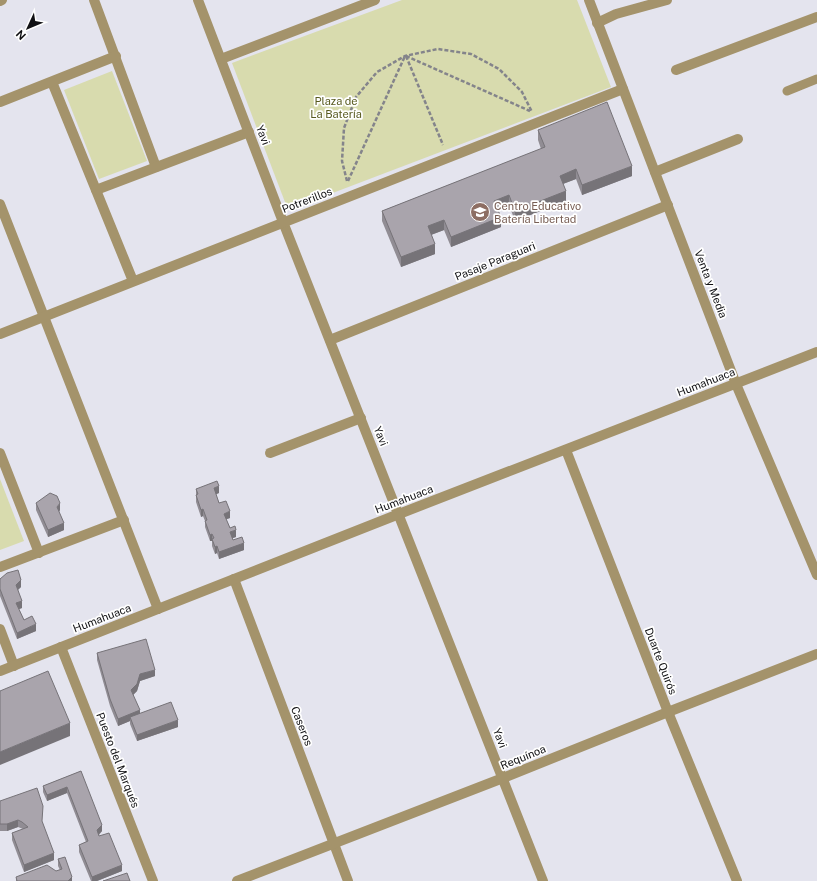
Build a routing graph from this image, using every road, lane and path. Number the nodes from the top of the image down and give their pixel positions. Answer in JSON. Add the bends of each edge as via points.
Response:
{"nodes":[{"id":1,"x":94,"y":0,"type":"edge"},
{"id":2,"x":198,"y":0,"type":"edge"},
{"id":3,"x":375,"y":0,"type":"edge"},
{"id":4,"x":589,"y":0,"type":"edge"},
{"id":5,"x":667,"y":0,"type":"edge"},
{"id":6,"x":817,"y":17,"type":"edge"},
{"id":7,"x":597,"y":23,"type":"junction"},
{"id":8,"x":116,"y":56,"type":"junction"},
{"id":9,"x":405,"y":56,"type":"junction"},
{"id":10,"x":221,"y":59,"type":"junction"},
{"id":11,"x":676,"y":70,"type":"dead end"},
{"id":12,"x":817,"y":79,"type":"edge"},
{"id":13,"x":52,"y":82,"type":"junction"},
{"id":14,"x":623,"y":89,"type":"junction"},
{"id":15,"x":787,"y":91,"type":"dead end"},
{"id":16,"x":0,"y":102,"type":"edge"},
{"id":17,"x":249,"y":132,"type":"junction"},
{"id":18,"x":738,"y":139,"type":"dead end"},
{"id":19,"x":443,"y":145,"type":"dead end"},
{"id":20,"x":156,"y":167,"type":"junction"},
{"id":21,"x":655,"y":172,"type":"junction"},
{"id":22,"x":96,"y":190,"type":"junction"},
{"id":23,"x":0,"y":204,"type":"edge"},
{"id":24,"x":668,"y":205,"type":"junction"},
{"id":25,"x":283,"y":222,"type":"junction"},
{"id":26,"x":133,"y":281,"type":"junction"},
{"id":27,"x":44,"y":317,"type":"junction"},
{"id":28,"x":0,"y":334,"type":"edge"},
{"id":29,"x":330,"y":340,"type":"junction"},
{"id":30,"x":817,"y":352,"type":"edge"},
{"id":31,"x":736,"y":384,"type":"junction"},
{"id":32,"x":361,"y":418,"type":"junction"},
{"id":33,"x":566,"y":450,"type":"junction"},
{"id":34,"x":0,"y":453,"type":"edge"},
{"id":35,"x":270,"y":453,"type":"dead end"},
{"id":36,"x":399,"y":514,"type":"junction"},
{"id":37,"x":124,"y":520,"type":"junction"},
{"id":38,"x":39,"y":553,"type":"junction"},
{"id":39,"x":0,"y":567,"type":"edge"},
{"id":40,"x":817,"y":575,"type":"edge"},
{"id":41,"x":234,"y":579,"type":"junction"},
{"id":42,"x":158,"y":609,"type":"junction"},
{"id":43,"x":0,"y":629,"type":"edge"},
{"id":44,"x":61,"y":647,"type":"junction"},
{"id":45,"x":817,"y":654,"type":"edge"},
{"id":46,"x":14,"y":666,"type":"junction"},
{"id":47,"x":0,"y":671,"type":"edge"},
{"id":48,"x":668,"y":712,"type":"junction"},
{"id":49,"x":503,"y":778,"type":"junction"},
{"id":50,"x":334,"y":844,"type":"junction"},
{"id":51,"x":153,"y":881,"type":"edge"},
{"id":52,"x":237,"y":881,"type":"edge"},
{"id":53,"x":348,"y":881,"type":"edge"},
{"id":54,"x":543,"y":881,"type":"edge"},
{"id":55,"x":737,"y":881,"type":"edge"}],
"edges":[{"from":1,"to":8,"type":"street"},
{"from":2,"to":10,"type":"street","name":"Yavi"},
{"from":3,"to":10,"type":"street"},
{"from":4,"to":7,"type":"street","name":"Venta y Media"},
{"from":5,"to":7,"type":"street","via":[[616,14]]},
{"from":6,"to":11,"type":"street"},
{"from":7,"to":14,"type":"street","name":"Venta y Media"},
{"from":8,"to":13,"type":"street"},
{"from":8,"to":20,"type":"street"},
{"from":9,"to":9,"type":"path","via":[[377,72],[356,97],[344,128],[342,161],[348,181]]},
{"from":9,"to":9,"type":"path","via":[[419,62],[532,112],[522,92],[499,69],[471,54],[438,49]]},
{"from":9,"to":19,"type":"path"},
{"from":10,"to":17,"type":"street","name":"Yavi"},
{"from":12,"to":15,"type":"lane"},
{"from":13,"to":16,"type":"street"},
{"from":13,"to":22,"type":"street"},
{"from":14,"to":21,"type":"street","name":"Venta y Media"},
{"from":14,"to":25,"type":"street","name":"Potrerillos"},
{"from":17,"to":20,"type":"street"},
{"from":17,"to":25,"type":"street","name":"Yavi"},
{"from":18,"to":21,"type":"street"},
{"from":20,"to":22,"type":"street"},
{"from":21,"to":24,"type":"street","name":"Venta y Media"},
{"from":22,"to":26,"type":"street"},
{"from":23,"to":27,"type":"street"},
{"from":24,"to":29,"type":"street","name":"Pasaje Paraguari"},
{"from":24,"to":31,"type":"street","name":"Venta y Media"},
{"from":25,"to":26,"type":"street","name":"Potrerillos"},
{"from":25,"to":29,"type":"street","name":"Yavi"},
{"from":26,"to":27,"type":"street","name":"Potrerillos"},
{"from":27,"to":28,"type":"street","name":"Potrerillos"},
{"from":27,"to":37,"type":"street"},
{"from":29,"to":32,"type":"street","name":"Yavi"},
{"from":30,"to":31,"type":"street","name":"Humahuaca"},
{"from":31,"to":33,"type":"street","name":"Humahuaca"},
{"from":31,"to":40,"type":"street","name":"Venta y Media"},
{"from":32,"to":35,"type":"street"},
{"from":32,"to":36,"type":"street","name":"Yavi"},
{"from":33,"to":36,"type":"street","name":"Humahuaca"},
{"from":33,"to":48,"type":"street","name":"Duarte Quirós"},
{"from":34,"to":38,"type":"street"},
{"from":36,"to":41,"type":"street","name":"Humahuaca"},
{"from":36,"to":49,"type":"street","name":"Yavi"},
{"from":37,"to":38,"type":"street"},
{"from":37,"to":42,"type":"street"},
{"from":38,"to":39,"type":"street"},
{"from":41,"to":42,"type":"street","name":"Humahuaca"},
{"from":41,"to":50,"type":"street","name":"Caseros"},
{"from":42,"to":44,"type":"street","name":"Humahuaca"},
{"from":43,"to":46,"type":"street"},
{"from":44,"to":46,"type":"street","name":"Humahuaca"},
{"from":44,"to":51,"type":"street","name":"Puesto del Marqués"},
{"from":45,"to":48,"type":"street","name":"Requínoa"},
{"from":46,"to":47,"type":"street","name":"Humahuaca"},
{"from":48,"to":49,"type":"street","name":"Requínoa"},
{"from":48,"to":55,"type":"street","name":"Duarte Quirós"},
{"from":49,"to":50,"type":"street","name":"Requínoa"},
{"from":49,"to":54,"type":"street","name":"Yavi"},
{"from":50,"to":52,"type":"street","name":"Requínoa"},
{"from":50,"to":53,"type":"street","name":"Caseros"}]}
